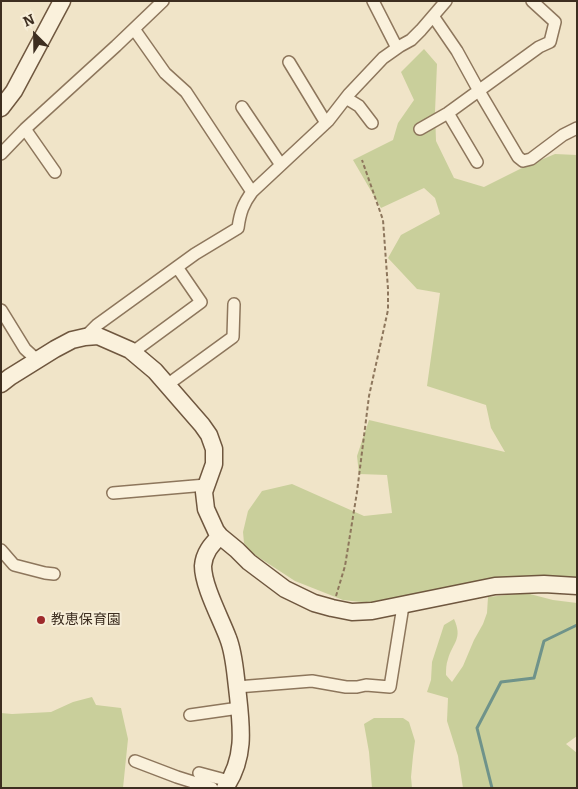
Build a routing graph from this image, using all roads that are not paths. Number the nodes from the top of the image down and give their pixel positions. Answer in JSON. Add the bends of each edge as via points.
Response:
{"nodes":[{"id":1,"x":62,"y":1,"type":"edge"},
{"id":2,"x":163,"y":1,"type":"edge"},
{"id":3,"x":446,"y":1,"type":"edge"},
{"id":4,"x":532,"y":1,"type":"edge"},
{"id":5,"x":378,"y":4,"type":"edge"},
{"id":6,"x":433,"y":16,"type":"junction"},
{"id":7,"x":134,"y":29,"type":"junction"},
{"id":8,"x":397,"y":48,"type":"junction"},
{"id":9,"x":289,"y":62,"type":"dead end"},
{"id":10,"x":478,"y":91,"type":"junction"},
{"id":11,"x":346,"y":98,"type":"junction"},
{"id":12,"x":242,"y":107,"type":"dead end"},
{"id":13,"x":1,"y":108,"type":"edge"},
{"id":14,"x":448,"y":113,"type":"junction"},
{"id":15,"x":326,"y":123,"type":"junction"},
{"id":16,"x":372,"y":123,"type":"dead end"},
{"id":17,"x":577,"y":128,"type":"edge"},
{"id":18,"x":26,"y":129,"type":"junction"},
{"id":19,"x":420,"y":129,"type":"dead end"},
{"id":20,"x":1,"y":154,"type":"edge"},
{"id":21,"x":477,"y":162,"type":"dead end"},
{"id":22,"x":281,"y":165,"type":"junction"},
{"id":23,"x":54,"y":172,"type":"dead end"},
{"id":24,"x":252,"y":192,"type":"junction"},
{"id":25,"x":177,"y":267,"type":"junction"},
{"id":26,"x":234,"y":304,"type":"dead end"},
{"id":27,"x":1,"y":310,"type":"edge"},
{"id":28,"x":85,"y":337,"type":"junction"},
{"id":29,"x":134,"y":352,"type":"junction"},
{"id":30,"x":37,"y":360,"type":"junction"},
{"id":31,"x":1,"y":384,"type":"edge"},
{"id":32,"x":167,"y":385,"type":"junction"},
{"id":33,"x":206,"y":485,"type":"junction"},
{"id":34,"x":113,"y":492,"type":"dead end"},
{"id":35,"x":220,"y":536,"type":"junction"},
{"id":36,"x":1,"y":550,"type":"edge"},
{"id":37,"x":54,"y":574,"type":"dead end"},
{"id":38,"x":577,"y":586,"type":"edge"},
{"id":39,"x":404,"y":606,"type":"junction"},
{"id":40,"x":237,"y":687,"type":"junction"},
{"id":41,"x":239,"y":708,"type":"junction"},
{"id":42,"x":190,"y":715,"type":"dead end"},
{"id":43,"x":135,"y":761,"type":"dead end"},
{"id":44,"x":199,"y":773,"type":"dead end"},
{"id":45,"x":227,"y":784,"type":"edge"},
{"id":46,"x":212,"y":788,"type":"edge"}],
"edges":[{"from":1,"to":13,"type":"street","via":[[14,91]]},
{"from":2,"to":7,"type":"street"},
{"from":3,"to":6,"type":"street"},
{"from":4,"to":10,"type":"street","via":[[555,22],[550,42]]},
{"from":5,"to":8,"type":"street"},
{"from":6,"to":8,"type":"street","via":[[411,40]]},
{"from":6,"to":10,"type":"street","via":[[457,51]]},
{"from":7,"to":18,"type":"street"},
{"from":7,"to":24,"type":"street","via":[[165,73],[186,92]]},
{"from":8,"to":11,"type":"street","via":[[383,58]]},
{"from":9,"to":15,"type":"street"},
{"from":10,"to":14,"type":"street"},
{"from":10,"to":17,"type":"street","via":[[523,161],[531,159],[562,134]]},
{"from":11,"to":15,"type":"street"},
{"from":11,"to":16,"type":"street","via":[[359,106]]},
{"from":12,"to":22,"type":"street"},
{"from":14,"to":19,"type":"street"},
{"from":14,"to":21,"type":"street"},
{"from":15,"to":22,"type":"street"},
{"from":18,"to":20,"type":"street"},
{"from":18,"to":23,"type":"street"},
{"from":22,"to":24,"type":"street"},
{"from":24,"to":25,"type":"street","via":[[240,214],[238,228]]},
{"from":25,"to":28,"type":"street"},
{"from":25,"to":29,"type":"street","via":[[201,302]]},
{"from":26,"to":32,"type":"street","via":[[233,337]]},
{"from":27,"to":30,"type":"street","via":[[25,349]]},
{"from":28,"to":29,"type":"street","via":[[98,336]]},
{"from":28,"to":30,"type":"street","via":[[72,340]]},
{"from":29,"to":32,"type":"street"},
{"from":30,"to":31,"type":"street"},
{"from":32,"to":33,"type":"street","via":[[209,435],[214,449],[214,464]]},
{"from":33,"to":34,"type":"street"},
{"from":33,"to":35,"type":"street","via":[[206,509]]},
{"from":35,"to":39,"type":"street","via":[[284,589],[314,602],[352,612]]},
{"from":35,"to":40,"type":"street","via":[[205,555],[205,582],[229,641]]},
{"from":36,"to":37,"type":"street","via":[[14,565]]},
{"from":38,"to":39,"type":"street","via":[[495,586]]},
{"from":39,"to":40,"type":"street","via":[[390,687],[346,687],[312,681]]},
{"from":40,"to":41,"type":"street"},
{"from":41,"to":42,"type":"street"},
{"from":41,"to":45,"type":"street","via":[[241,745]]},
{"from":43,"to":46,"type":"street"},
{"from":44,"to":45,"type":"street"}]}
